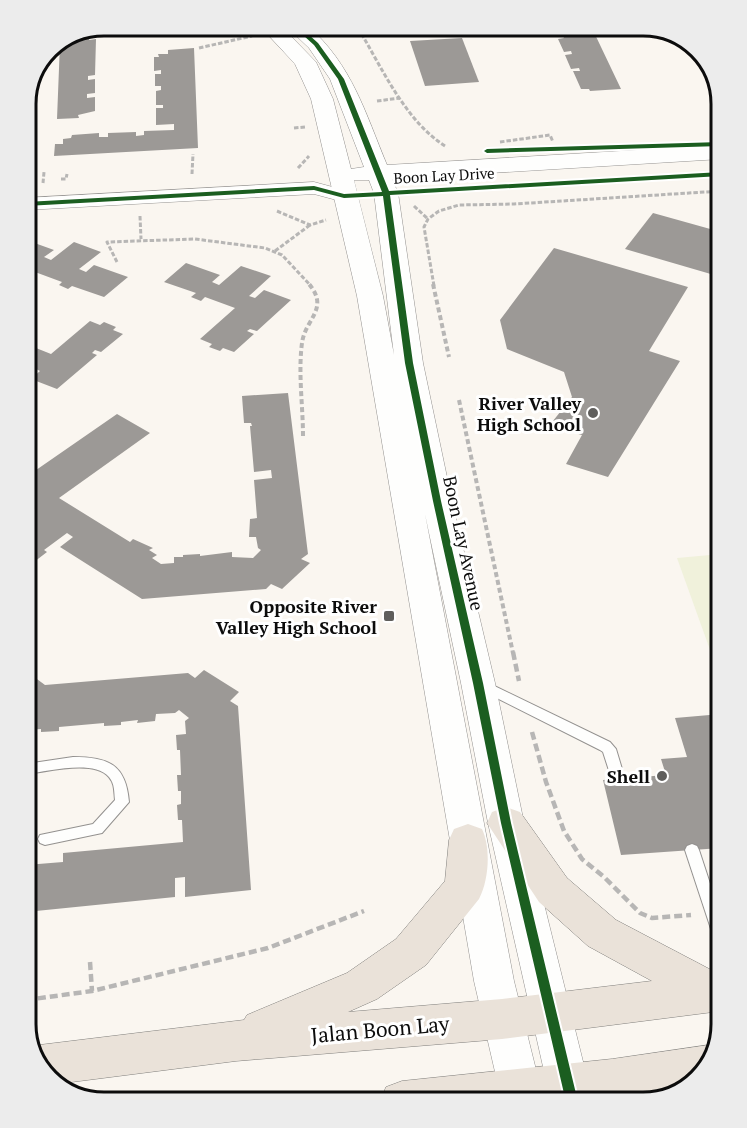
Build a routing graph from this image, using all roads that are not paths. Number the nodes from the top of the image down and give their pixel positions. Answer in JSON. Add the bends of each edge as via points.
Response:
{"nodes":[{"id":1,"x":263,"y":36,"type":"edge"},
{"id":2,"x":307,"y":36,"type":"edge"},
{"id":3,"x":711,"y":153,"type":"edge"},
{"id":4,"x":711,"y":174,"type":"edge"},
{"id":5,"x":382,"y":183,"type":"junction"},
{"id":6,"x":333,"y":187,"type":"junction"},
{"id":7,"x":36,"y":203,"type":"edge"},
{"id":8,"x":478,"y":683,"type":"junction"},
{"id":9,"x":36,"y":768,"type":"edge"},
{"id":10,"x":618,"y":779,"type":"dead end"},
{"id":11,"x":506,"y":823,"type":"junction"},
{"id":12,"x":45,"y":839,"type":"dead end"},
{"id":13,"x":468,"y":840,"type":"junction"},
{"id":14,"x":692,"y":850,"type":"dead end"},
{"id":15,"x":711,"y":906,"type":"edge"},
{"id":16,"x":711,"y":990,"type":"edge"},
{"id":17,"x":711,"y":994,"type":"edge"},
{"id":18,"x":550,"y":1013,"type":"junction"},
{"id":19,"x":502,"y":1019,"type":"junction"},
{"id":20,"x":236,"y":1041,"type":"junction"},
{"id":21,"x":49,"y":1065,"type":"edge"},
{"id":22,"x":694,"y":1069,"type":"edge"},
{"id":23,"x":521,"y":1092,"type":"edge"},
{"id":24,"x":570,"y":1092,"type":"edge"},
{"id":25,"x":580,"y":1092,"type":"edge"}],
"edges":[{"from":1,"to":6,"type":"street","via":[[305,63],[322,99]]},
{"from":2,"to":5,"type":"street","name":"Boon Lay Avenue","via":[[341,79]]},
{"from":3,"to":5,"type":"street","name":"Boon Lay Drive"},
{"from":4,"to":5,"type":"street","name":"Boon Lay Drive"},
{"from":5,"to":6,"type":"street","name":"Boon Lay Drive"},
{"from":5,"to":8,"type":"street","name":"Boon Lay Avenue","via":[[409,363]]},
{"from":6,"to":7,"type":"street","name":"Boon Lay Drive"},
{"from":6,"to":13,"type":"street","via":[[380,342]]},
{"from":8,"to":10,"type":"lane","via":[[605,746]]},
{"from":8,"to":11,"type":"street","name":"Boon Lay Avenue"},
{"from":9,"to":12,"type":"lane","via":[[99,763],[120,779],[122,802],[97,829]]},
{"from":11,"to":16,"type":"main road","via":[[553,890],[602,933]]},
{"from":11,"to":18,"type":"street","name":"Boon Lay Avenue"},
{"from":13,"to":19,"type":"street"},
{"from":13,"to":20,"type":"main road","via":[[465,887],[411,952],[362,986]]},
{"from":14,"to":15,"type":"lane"},
{"from":17,"to":18,"type":"main road","name":"Jalan Boon Lay"},
{"from":18,"to":19,"type":"main road","name":"Jalan Boon Lay"},
{"from":18,"to":24,"type":"street","name":"Boon Lay Avenue"},
{"from":19,"to":20,"type":"main road","name":"Jalan Boon Lay"},
{"from":19,"to":23,"type":"street"},
{"from":20,"to":21,"type":"main road","name":"Jalan Boon Lay"},
{"from":22,"to":25,"type":"main road"}]}
